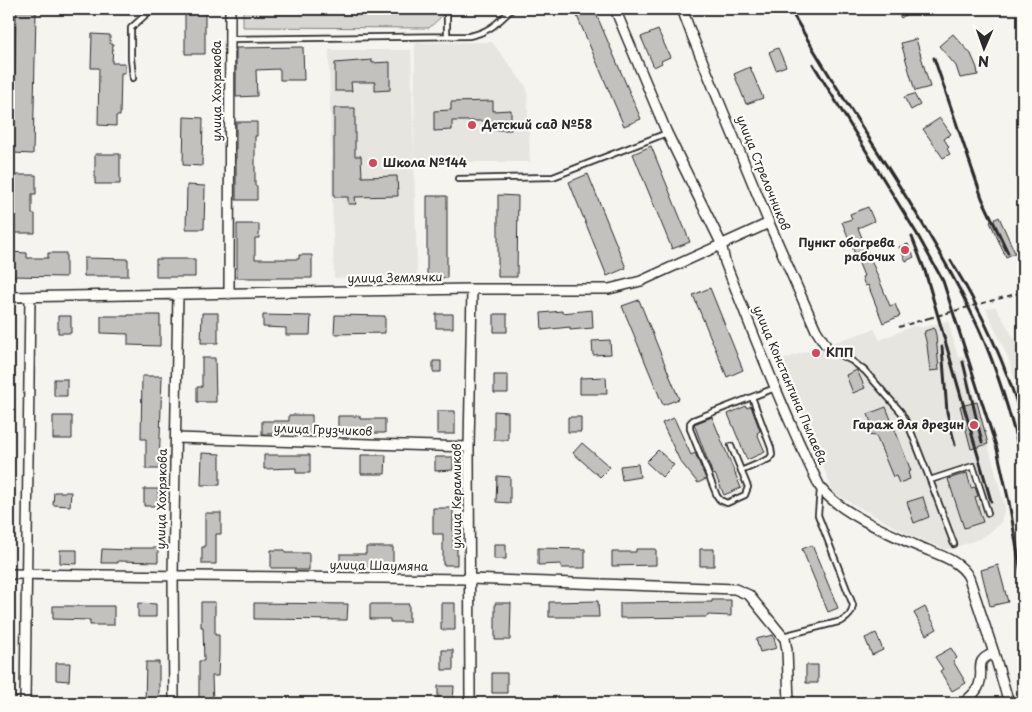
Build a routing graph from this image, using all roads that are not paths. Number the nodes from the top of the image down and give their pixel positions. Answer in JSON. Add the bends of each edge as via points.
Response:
{"nodes":[{"id":1,"x":152,"y":9,"type":"edge"},
{"id":2,"x":230,"y":9,"type":"edge"},
{"id":3,"x":447,"y":9,"type":"edge"},
{"id":4,"x":512,"y":9,"type":"edge"},
{"id":5,"x":615,"y":9,"type":"edge"},
{"id":6,"x":682,"y":9,"type":"edge"},
{"id":7,"x":447,"y":36,"type":"junction"},
{"id":8,"x":229,"y":39,"type":"junction"},
{"id":9,"x":133,"y":78,"type":"dead end"},
{"id":10,"x":667,"y":133,"type":"junction"},
{"id":11,"x":458,"y":179,"type":"dead end"},
{"id":12,"x":769,"y":223,"type":"junction"},
{"id":13,"x":721,"y":243,"type":"junction"},
{"id":14,"x":472,"y":289,"type":"junction"},
{"id":15,"x":178,"y":294,"type":"junction"},
{"id":16,"x":229,"y":294,"type":"junction"},
{"id":17,"x":30,"y":297,"type":"junction"},
{"id":18,"x":9,"y":298,"type":"edge"},
{"id":19,"x":826,"y":344,"type":"joint"},
{"id":20,"x":775,"y":388,"type":"junction"},
{"id":21,"x":752,"y":397,"type":"junction"},
{"id":22,"x":176,"y":438,"type":"junction"},
{"id":23,"x":731,"y":446,"type":"dead end"},
{"id":24,"x":469,"y":448,"type":"junction"},
{"id":25,"x":742,"y":471,"type":"junction"},
{"id":26,"x":930,"y":480,"type":"junction"},
{"id":27,"x":820,"y":487,"type":"junction"},
{"id":28,"x":988,"y":513,"type":"dead end"},
{"id":29,"x":954,"y":544,"type":"dead end"},
{"id":30,"x":9,"y":574,"type":"edge"},
{"id":31,"x":27,"y":575,"type":"junction"},
{"id":32,"x":173,"y":576,"type":"junction"},
{"id":33,"x":470,"y":579,"type":"junction"},
{"id":34,"x":783,"y":636,"type":"junction"},
{"id":35,"x":994,"y":652,"type":"junction"},
{"id":36,"x":25,"y":703,"type":"edge"},
{"id":37,"x":174,"y":703,"type":"edge"},
{"id":38,"x":470,"y":703,"type":"edge"},
{"id":39,"x":789,"y":703,"type":"edge"},
{"id":40,"x":964,"y":703,"type":"edge"},
{"id":41,"x":1009,"y":703,"type":"edge"}],
"edges":[{"from":1,"to":9,"type":"lane","via":[[131,28]]},
{"from":2,"to":8,"type":"street","name":"улица Хохрякова"},
{"from":3,"to":7,"type":"lane"},
{"from":4,"to":7,"type":"lane","via":[[482,33]]},
{"from":5,"to":10,"type":"street","name":"улица Константина Пылаева"},
{"from":6,"to":12,"type":"street","name":"улица Стрелочников"},
{"from":7,"to":8,"type":"lane"},
{"from":8,"to":16,"type":"street","name":"улица Хохрякова"},
{"from":10,"to":11,"type":"lane","via":[[553,177]]},
{"from":10,"to":13,"type":"street","name":"улица Константина Пылаева"},
{"from":12,"to":13,"type":"street","name":"улица Землячки"},
{"from":12,"to":19,"type":"street","name":"улица Стрелочников","via":[[813,324]]},
{"from":13,"to":14,"type":"street","name":"улица Землячки","via":[[619,288]]},
{"from":13,"to":20,"type":"street","name":"улица Константина Пылаева","via":[[725,262]]},
{"from":14,"to":16,"type":"street","name":"улица Землячки"},
{"from":14,"to":24,"type":"street","name":"улица Керамиков"},
{"from":15,"to":16,"type":"street","name":"улица Землячки"},
{"from":15,"to":17,"type":"street","name":"улица Землячки"},
{"from":15,"to":22,"type":"street","name":"улица Хохрякова"},
{"from":17,"to":18,"type":"street","name":"улица Землячки"},
{"from":17,"to":31,"type":"street"},
{"from":19,"to":26,"type":"lane","via":[[833,352],[865,371],[894,403],[907,421]]},
{"from":20,"to":21,"type":"lane"},
{"from":20,"to":27,"type":"street","name":"улица Константина Пылаева"},
{"from":21,"to":25,"type":"lane","via":[[772,455]]},
{"from":21,"to":25,"type":"lane","via":[[693,420],[690,426],[720,500],[730,502],[746,494],[748,484]]},
{"from":22,"to":24,"type":"street","name":"улица Грузчиков"},
{"from":22,"to":32,"type":"street","name":"улица Хохрякова"},
{"from":23,"to":25,"type":"lane"},
{"from":24,"to":33,"type":"street","name":"улица Керамиков"},
{"from":26,"to":28,"type":"lane","via":[[973,466]]},
{"from":26,"to":29,"type":"lane"},
{"from":27,"to":34,"type":"lane","via":[[818,515],[853,605],[852,610],[842,621]]},
{"from":27,"to":35,"type":"street","name":"улица Константина Пылаева","via":[[847,510],[965,570]]},
{"from":30,"to":31,"type":"street","name":"улица Шаумяна"},
{"from":31,"to":32,"type":"street","name":"улица Шаумяна"},
{"from":31,"to":36,"type":"street"},
{"from":32,"to":33,"type":"street","name":"улица Шаумяна"},
{"from":32,"to":37,"type":"street","name":"улица Хохрякова"},
{"from":33,"to":34,"type":"street","name":"улица Шаумяна","via":[[735,590],[749,594]]},
{"from":33,"to":38,"type":"street","name":"улица Керамиков"},
{"from":34,"to":39,"type":"street","via":[[787,650]]},
{"from":35,"to":40,"type":"street","via":[[980,663],[980,685]]},
{"from":35,"to":41,"type":"street","name":"улица Константина Пылаева"}]}
